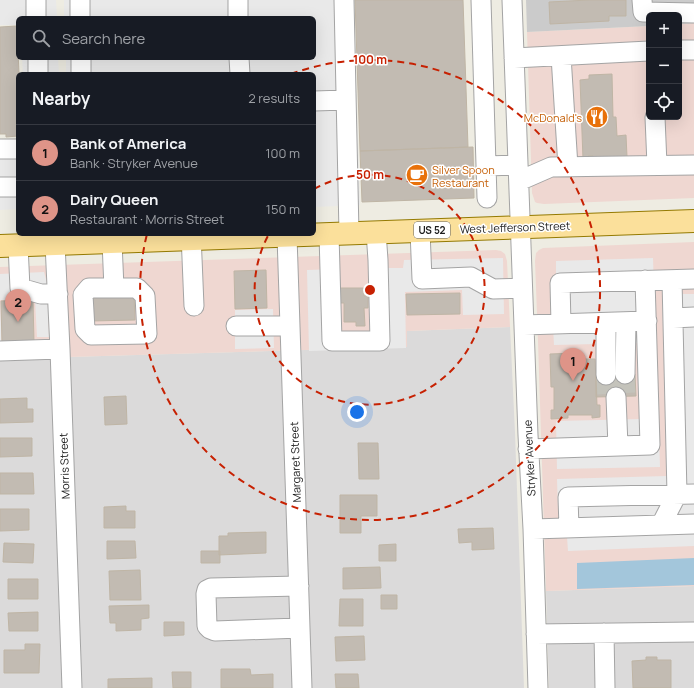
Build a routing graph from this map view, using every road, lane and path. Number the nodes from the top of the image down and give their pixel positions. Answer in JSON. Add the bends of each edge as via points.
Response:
{"nodes":[{"id":1,"x":36,"y":0,"type":"edge"},
{"id":2,"x":80,"y":0,"type":"edge"},
{"id":3,"x":238,"y":0,"type":"edge"},
{"id":4,"x":344,"y":0,"type":"edge"},
{"id":5,"x":481,"y":0,"type":"edge"},
{"id":6,"x":512,"y":0,"type":"edge"},
{"id":7,"x":643,"y":6,"type":"edge"},
{"id":8,"x":688,"y":9,"type":"edge"},
{"id":9,"x":36,"y":16,"type":"edge"},
{"id":10,"x":80,"y":16,"type":"edge"},
{"id":11,"x":238,"y":16,"type":"edge"},
{"id":12,"x":682,"y":50,"type":"edge"},
{"id":13,"x":694,"y":50,"type":"edge"},
{"id":14,"x":646,"y":51,"type":"edge"},
{"id":15,"x":561,"y":56,"type":"junction"},
{"id":16,"x":514,"y":58,"type":"junction"},
{"id":17,"x":38,"y":60,"type":"edge"},
{"id":18,"x":81,"y":60,"type":"edge"},
{"id":19,"x":239,"y":60,"type":"edge"},
{"id":20,"x":38,"y":72,"type":"edge"},
{"id":21,"x":81,"y":72,"type":"edge"},
{"id":22,"x":240,"y":72,"type":"edge"},
{"id":23,"x":346,"y":100,"type":"junction"},
{"id":24,"x":316,"y":101,"type":"edge"},
{"id":25,"x":655,"y":120,"type":"edge"},
{"id":26,"x":0,"y":149,"type":"edge"},
{"id":27,"x":16,"y":149,"type":"edge"},
{"id":28,"x":656,"y":165,"type":"junction"},
{"id":29,"x":694,"y":165,"type":"edge"},
{"id":30,"x":486,"y":166,"type":"junction"},
{"id":31,"x":518,"y":167,"type":"junction"},
{"id":32,"x":560,"y":167,"type":"junction"},
{"id":33,"x":16,"y":187,"type":"edge"},
{"id":34,"x":0,"y":188,"type":"edge"},
{"id":35,"x":487,"y":198,"type":"dead end"},
{"id":36,"x":694,"y":221,"type":"edge"},
{"id":37,"x":520,"y":227,"type":"junction"},
{"id":38,"x":420,"y":231,"type":"junction"},
{"id":39,"x":376,"y":232,"type":"junction"},
{"id":40,"x":339,"y":234,"type":"junction"},
{"id":41,"x":316,"y":235,"type":"edge"},
{"id":42,"x":236,"y":236,"type":"edge"},
{"id":43,"x":287,"y":236,"type":"joint"},
{"id":44,"x":191,"y":237,"type":"edge"},
{"id":45,"x":103,"y":240,"type":"edge"},
{"id":46,"x":48,"y":241,"type":"edge"},
{"id":47,"x":9,"y":246,"type":"edge"},
{"id":48,"x":694,"y":279,"type":"edge"},
{"id":49,"x":645,"y":280,"type":"junction"},
{"id":50,"x":672,"y":280,"type":"junction"},
{"id":51,"x":114,"y":288,"type":"dead end"},
{"id":52,"x":522,"y":288,"type":"junction"},
{"id":53,"x":58,"y":294,"type":"junction"},
{"id":54,"x":194,"y":306,"type":"dead end"},
{"id":55,"x":694,"y":317,"type":"edge"},
{"id":56,"x":673,"y":318,"type":"junction"},
{"id":57,"x":647,"y":321,"type":"junction"},
{"id":58,"x":616,"y":322,"type":"junction"},
{"id":59,"x":562,"y":324,"type":"junction"},
{"id":60,"x":524,"y":325,"type":"junction"},
{"id":61,"x":236,"y":326,"type":"dead end"},
{"id":62,"x":290,"y":326,"type":"junction"},
{"id":63,"x":60,"y":349,"type":"junction"},
{"id":64,"x":0,"y":351,"type":"edge"},
{"id":65,"x":616,"y":375,"type":"tunnel mouth"},
{"id":66,"x":617,"y":397,"type":"tunnel mouth"},
{"id":67,"x":618,"y":446,"type":"junction"},
{"id":68,"x":528,"y":449,"type":"junction"},
{"id":69,"x":686,"y":494,"type":"edge"},
{"id":70,"x":694,"y":524,"type":"edge"},
{"id":71,"x":661,"y":525,"type":"junction"},
{"id":72,"x":569,"y":528,"type":"junction"},
{"id":73,"x":533,"y":529,"type":"junction"},
{"id":74,"x":299,"y":586,"type":"junction"},
{"id":75,"x":300,"y":628,"type":"junction"},
{"id":76,"x":694,"y":632,"type":"edge"},
{"id":77,"x":604,"y":633,"type":"junction"},
{"id":78,"x":536,"y":634,"type":"junction"},
{"id":79,"x":72,"y":688,"type":"edge"},
{"id":80,"x":302,"y":688,"type":"edge"},
{"id":81,"x":538,"y":688,"type":"edge"},
{"id":82,"x":605,"y":688,"type":"edge"}],
"edges":[{"from":1,"to":9,"type":"street"},
{"from":2,"to":10,"type":"street"},
{"from":3,"to":11,"type":"street"},
{"from":4,"to":23,"type":"street"},
{"from":5,"to":30,"type":"street"},
{"from":6,"to":16,"type":"street","name":"Stryker Avenue"},
{"from":7,"to":8,"type":"street"},
{"from":12,"to":13,"type":"street"},
{"from":14,"to":15,"type":"street"},
{"from":15,"to":16,"type":"street"},
{"from":15,"to":32,"type":"street"},
{"from":16,"to":31,"type":"street","name":"Stryker Avenue"},
{"from":17,"to":20,"type":"street"},
{"from":18,"to":21,"type":"street"},
{"from":19,"to":22,"type":"street"},
{"from":23,"to":24,"type":"street"},
{"from":23,"to":40,"type":"street"},
{"from":25,"to":28,"type":"street"},
{"from":26,"to":27,"type":"street"},
{"from":28,"to":29,"type":"street"},
{"from":28,"to":32,"type":"street"},
{"from":30,"to":31,"type":"street"},
{"from":30,"to":35,"type":"street"},
{"from":31,"to":32,"type":"street"},
{"from":31,"to":37,"type":"street","name":"Stryker Avenue"},
{"from":33,"to":34,"type":"street"},
{"from":36,"to":37,"type":"main road","name":"West Jefferson Street","number":"US 52"},
{"from":37,"to":38,"type":"main road","name":"West Jefferson Street","number":"US 52"},
{"from":37,"to":52,"type":"street","name":"Stryker Avenue"},
{"from":38,"to":39,"type":"main road","name":"West Jefferson Street","number":"US 52"},
{"from":38,"to":52,"type":"street","via":[[422,279],[471,277],[493,289]]},
{"from":39,"to":40,"type":"main road","name":"West Jefferson Street","number":"US 52"},
{"from":39,"to":40,"type":"street","via":[[380,341],[332,341]]},
{"from":40,"to":41,"type":"main road","name":"West Jefferson Street","number":"US 52"},
{"from":42,"to":43,"type":"main road","name":"West Jefferson Street","number":"US 52"},
{"from":42,"to":44,"type":"main road","name":"West Jefferson Street","number":"US 52"},
{"from":43,"to":62,"type":"street","name":"Margaret Street"},
{"from":44,"to":45,"type":"main road","name":"West Jefferson Street","number":"US 52"},
{"from":44,"to":54,"type":"street"},
{"from":45,"to":46,"type":"main road","name":"West Jefferson Street","number":"US 52"},
{"from":45,"to":51,"type":"street"},
{"from":46,"to":47,"type":"main road","name":"West Jefferson Street","number":"US 52"},
{"from":46,"to":53,"type":"street","name":"Morris Street"},
{"from":47,"to":53,"type":"street","via":[[20,288],[41,294]]},
{"from":48,"to":50,"type":"street"},
{"from":49,"to":50,"type":"street"},
{"from":49,"to":57,"type":"street"},
{"from":49,"to":59,"type":"street","via":[[560,283]]},
{"from":50,"to":56,"type":"street"},
{"from":52,"to":60,"type":"street","name":"Stryker Avenue"},
{"from":53,"to":63,"type":"street","name":"Morris Street"},
{"from":55,"to":56,"type":"street"},
{"from":56,"to":69,"type":"street"},
{"from":57,"to":58,"type":"street"},
{"from":57,"to":67,"type":"street","via":[[650,445]]},
{"from":58,"to":59,"type":"street"},
{"from":58,"to":65,"type":"street"},
{"from":59,"to":60,"type":"street"},
{"from":60,"to":68,"type":"street","name":"Stryker Avenue"},
{"from":61,"to":62,"type":"street"},
{"from":62,"to":74,"type":"street","name":"Margaret Street"},
{"from":63,"to":64,"type":"street"},
{"from":63,"to":79,"type":"street","name":"Morris Street"},
{"from":66,"to":67,"type":"street"},
{"from":67,"to":68,"type":"street"},
{"from":68,"to":73,"type":"street","name":"Stryker Avenue"},
{"from":69,"to":71,"type":"street"},
{"from":69,"to":72,"type":"street","via":[[568,497]]},
{"from":70,"to":71,"type":"street"},
{"from":71,"to":72,"type":"street"},
{"from":72,"to":73,"type":"street"},
{"from":73,"to":78,"type":"street","name":"Stryker Avenue"},
{"from":74,"to":75,"type":"street","name":"Margaret Street"},
{"from":74,"to":75,"type":"street","via":[[211,588],[206,594],[207,626],[215,631]]},
{"from":75,"to":80,"type":"street","name":"Margaret Street"},
{"from":76,"to":77,"type":"street"},
{"from":77,"to":78,"type":"street"},
{"from":77,"to":82,"type":"street"},
{"from":78,"to":81,"type":"street","name":"Stryker Avenue"}]}
